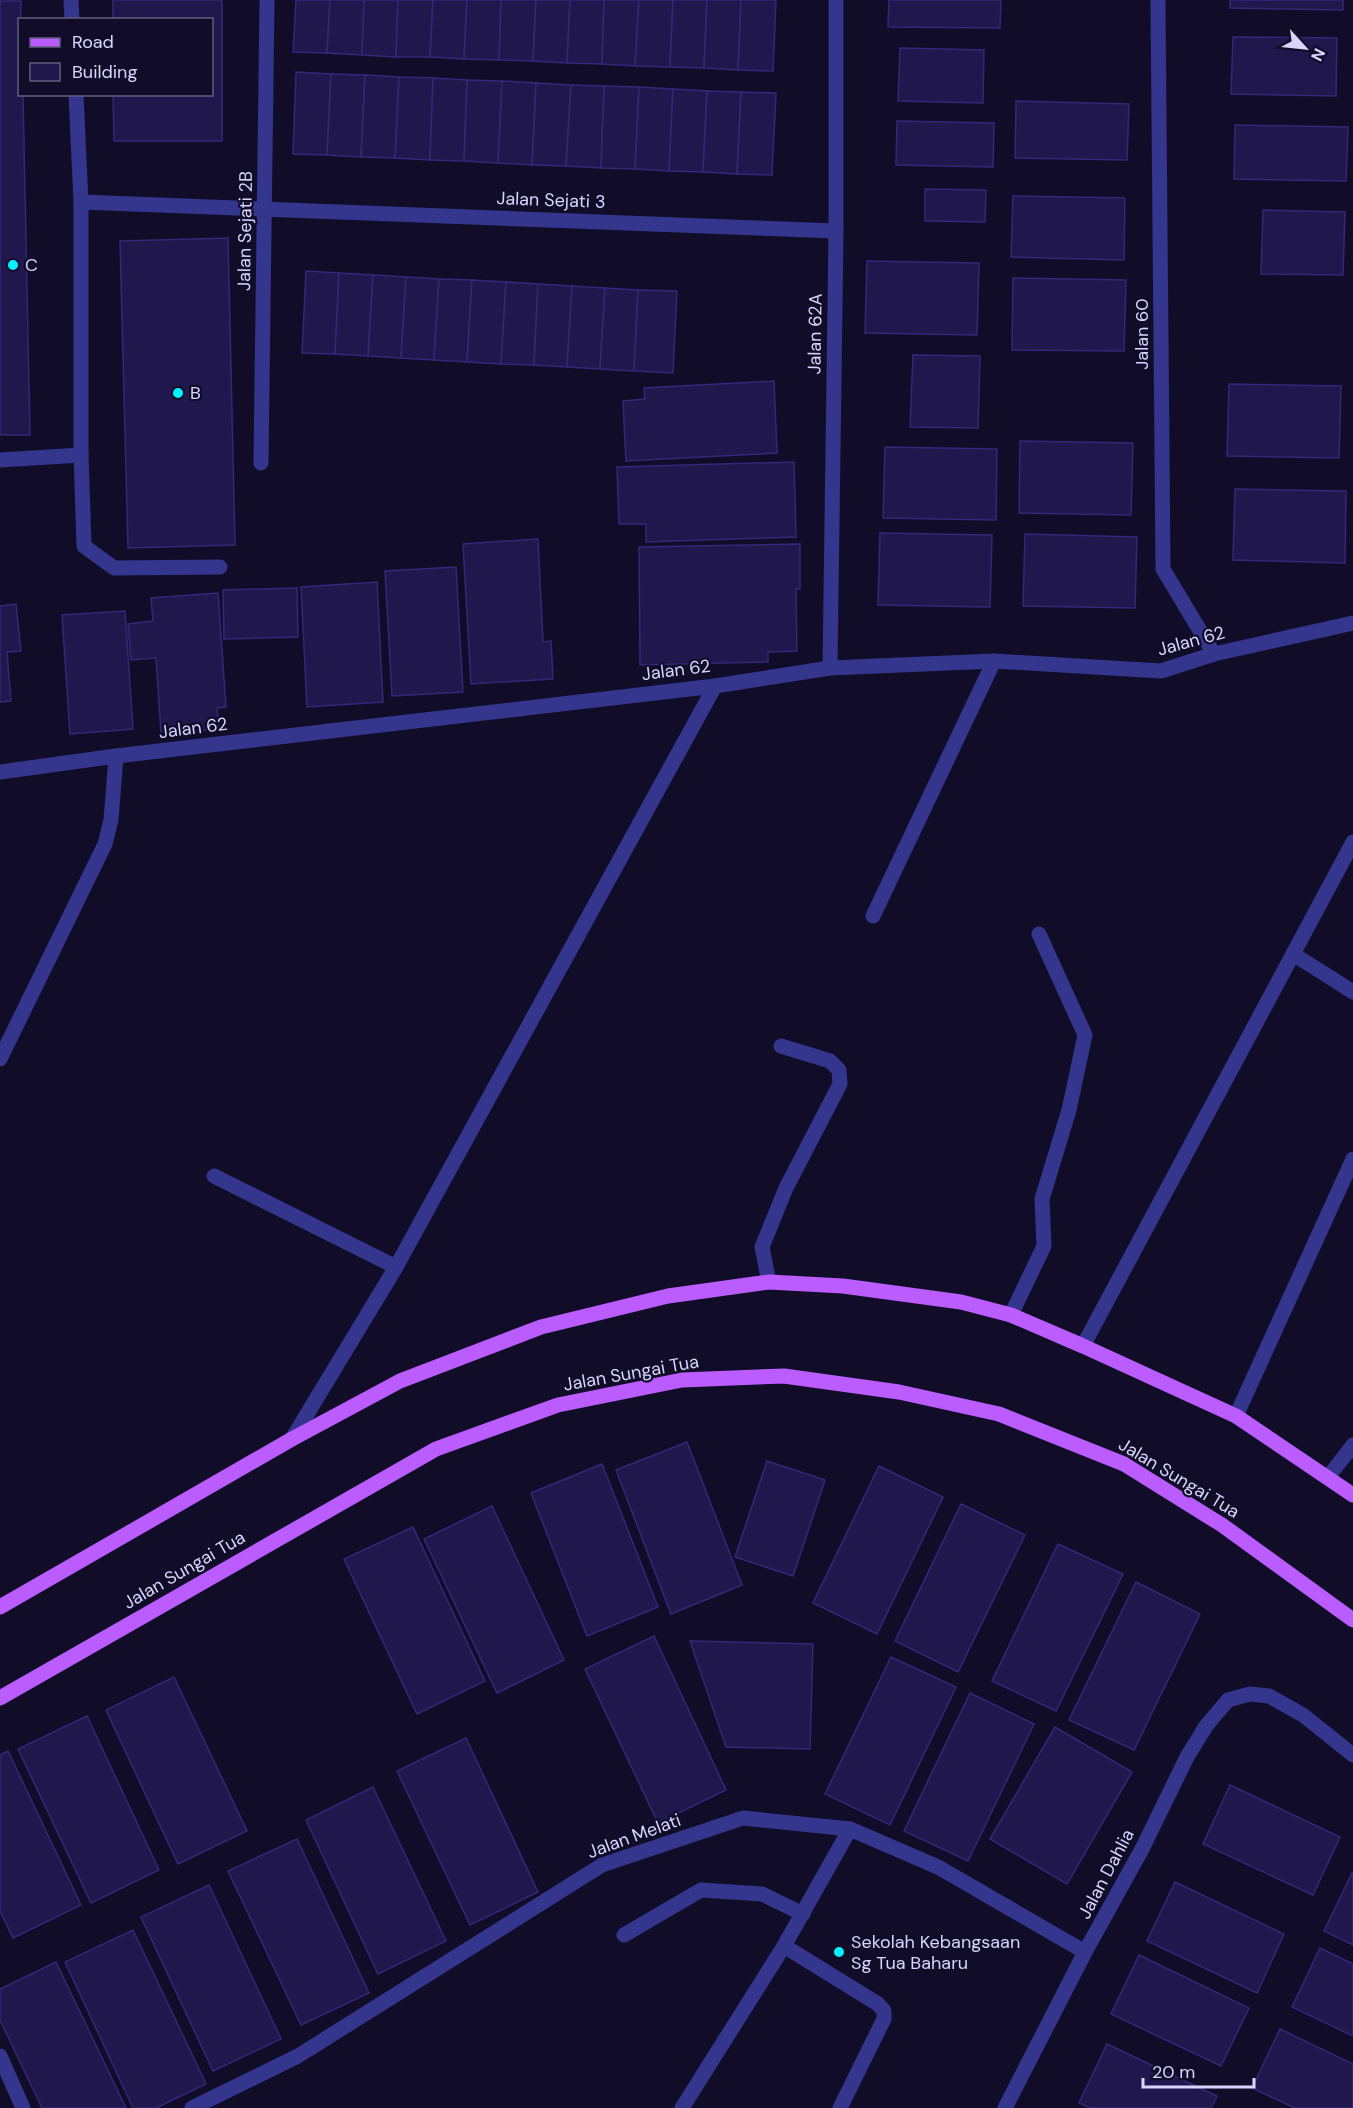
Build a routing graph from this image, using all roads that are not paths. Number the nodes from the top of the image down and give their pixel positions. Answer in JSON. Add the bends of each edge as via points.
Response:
{"nodes":[{"id":1,"x":71,"y":0,"type":"edge"},
{"id":2,"x":267,"y":0,"type":"edge"},
{"id":3,"x":836,"y":0,"type":"edge"},
{"id":4,"x":1158,"y":0,"type":"edge"},
{"id":5,"x":72,"y":18,"type":"edge"},
{"id":6,"x":76,"y":96,"type":"edge"},
{"id":7,"x":81,"y":202,"type":"junction"},
{"id":8,"x":264,"y":208,"type":"junction"},
{"id":9,"x":836,"y":231,"type":"junction"},
{"id":10,"x":81,"y":455,"type":"junction"},
{"id":11,"x":0,"y":460,"type":"edge"},
{"id":12,"x":261,"y":463,"type":"dead end"},
{"id":13,"x":220,"y":567,"type":"dead end"},
{"id":14,"x":1353,"y":623,"type":"edge"},
{"id":15,"x":1214,"y":654,"type":"junction"},
{"id":16,"x":994,"y":661,"type":"junction"},
{"id":17,"x":830,"y":668,"type":"junction"},
{"id":18,"x":715,"y":686,"type":"junction"},
{"id":19,"x":116,"y":756,"type":"junction"},
{"id":20,"x":0,"y":772,"type":"edge"},
{"id":21,"x":1353,"y":842,"type":"edge"},
{"id":22,"x":873,"y":916,"type":"dead end"},
{"id":23,"x":1039,"y":934,"type":"dead end"},
{"id":24,"x":1293,"y":954,"type":"junction"},
{"id":25,"x":1353,"y":992,"type":"edge"},
{"id":26,"x":781,"y":1046,"type":"dead end"},
{"id":27,"x":0,"y":1059,"type":"edge"},
{"id":28,"x":1353,"y":1159,"type":"edge"},
{"id":29,"x":214,"y":1176,"type":"dead end"},
{"id":30,"x":396,"y":1267,"type":"junction"},
{"id":31,"x":769,"y":1282,"type":"junction"},
{"id":32,"x":1011,"y":1316,"type":"junction"},
{"id":33,"x":1083,"y":1346,"type":"junction"},
{"id":34,"x":1236,"y":1416,"type":"junction"},
{"id":35,"x":292,"y":1439,"type":"junction"},
{"id":36,"x":1353,"y":1445,"type":"edge"},
{"id":37,"x":1328,"y":1477,"type":"junction"},
{"id":38,"x":1353,"y":1496,"type":"edge"},
{"id":39,"x":0,"y":1607,"type":"edge"},
{"id":40,"x":1353,"y":1620,"type":"edge"},
{"id":41,"x":0,"y":1698,"type":"edge"},
{"id":42,"x":1353,"y":1755,"type":"edge"},
{"id":43,"x":850,"y":1829,"type":"junction"},
{"id":44,"x":803,"y":1914,"type":"junction"},
{"id":45,"x":624,"y":1935,"type":"dead end"},
{"id":46,"x":784,"y":1946,"type":"junction"},
{"id":47,"x":1086,"y":1952,"type":"junction"},
{"id":48,"x":0,"y":2056,"type":"edge"},
{"id":49,"x":23,"y":2108,"type":"edge"},
{"id":50,"x":192,"y":2108,"type":"edge"},
{"id":51,"x":682,"y":2108,"type":"edge"},
{"id":52,"x":840,"y":2108,"type":"edge"},
{"id":53,"x":1005,"y":2108,"type":"edge"}],
"edges":[{"from":1,"to":5,"type":"street"},
{"from":2,"to":8,"type":"street","name":"Jalan Sejati 2B"},
{"from":3,"to":9,"type":"street","name":"Jalan 62A"},
{"from":4,"to":15,"type":"street","name":"Jalan 60","via":[[1163,569]]},
{"from":6,"to":7,"type":"street"},
{"from":7,"to":8,"type":"street","name":"Jalan Sejati 3"},
{"from":7,"to":10,"type":"street"},
{"from":8,"to":9,"type":"street","name":"Jalan Sejati 3"},
{"from":8,"to":12,"type":"street","name":"Jalan Sejati 2B"},
{"from":9,"to":17,"type":"street","name":"Jalan 62A"},
{"from":10,"to":11,"type":"street"},
{"from":10,"to":13,"type":"street","via":[[84,546],[114,568]]},
{"from":14,"to":15,"type":"street","name":"Jalan 62"},
{"from":15,"to":16,"type":"street","name":"Jalan 62","via":[[1161,671]]},
{"from":16,"to":17,"type":"street","name":"Jalan 62"},
{"from":16,"to":22,"type":"street"},
{"from":17,"to":18,"type":"street","name":"Jalan 62"},
{"from":18,"to":19,"type":"street","name":"Jalan 62"},
{"from":18,"to":30,"type":"street"},
{"from":19,"to":20,"type":"street","name":"Jalan 62"},
{"from":19,"to":27,"type":"street","via":[[105,844]]},
{"from":21,"to":24,"type":"street"},
{"from":23,"to":32,"type":"street","via":[[1085,1035],[1069,1110],[1042,1199],[1044,1246]]},
{"from":24,"to":25,"type":"street"},
{"from":24,"to":33,"type":"street"},
{"from":26,"to":31,"type":"street","via":[[830,1061],[839,1070],[840,1084],[786,1188],[762,1247]]},
{"from":28,"to":34,"type":"street"},
{"from":29,"to":30,"type":"street"},
{"from":30,"to":35,"type":"street"},
{"from":31,"to":32,"type":"main road","via":[[843,1286],[949,1300]]},
{"from":31,"to":35,"type":"main road","via":[[668,1296],[541,1327],[400,1381]]},
{"from":32,"to":33,"type":"main road"},
{"from":33,"to":34,"type":"main road"},
{"from":34,"to":37,"type":"main road"},
{"from":35,"to":39,"type":"main road"},
{"from":36,"to":37,"type":"street"},
{"from":37,"to":38,"type":"main road"},
{"from":40,"to":41,"type":"main road","name":"Jalan Sungai Tua","via":[[1222,1525],[1124,1464],[999,1414],[899,1392],[784,1376],[682,1380],[558,1405],[436,1449]]},
{"from":42,"to":47,"type":"street","name":"Jalan Dahlia","via":[[1303,1714],[1269,1696],[1250,1694],[1228,1700],[1187,1757]]},
{"from":43,"to":44,"type":"street"},
{"from":43,"to":47,"type":"street","name":"Jalan Melati","via":[[938,1868]]},
{"from":43,"to":50,"type":"street","name":"Jalan Melati","via":[[743,1818],[602,1865],[298,2056]]},
{"from":44,"to":45,"type":"street","via":[[762,1894],[701,1890]]},
{"from":44,"to":46,"type":"street"},
{"from":46,"to":51,"type":"street"},
{"from":46,"to":52,"type":"street","via":[[884,2011],[884,2019]]},
{"from":47,"to":53,"type":"street","name":"Jalan Dahlia"},
{"from":48,"to":49,"type":"street"}]}
